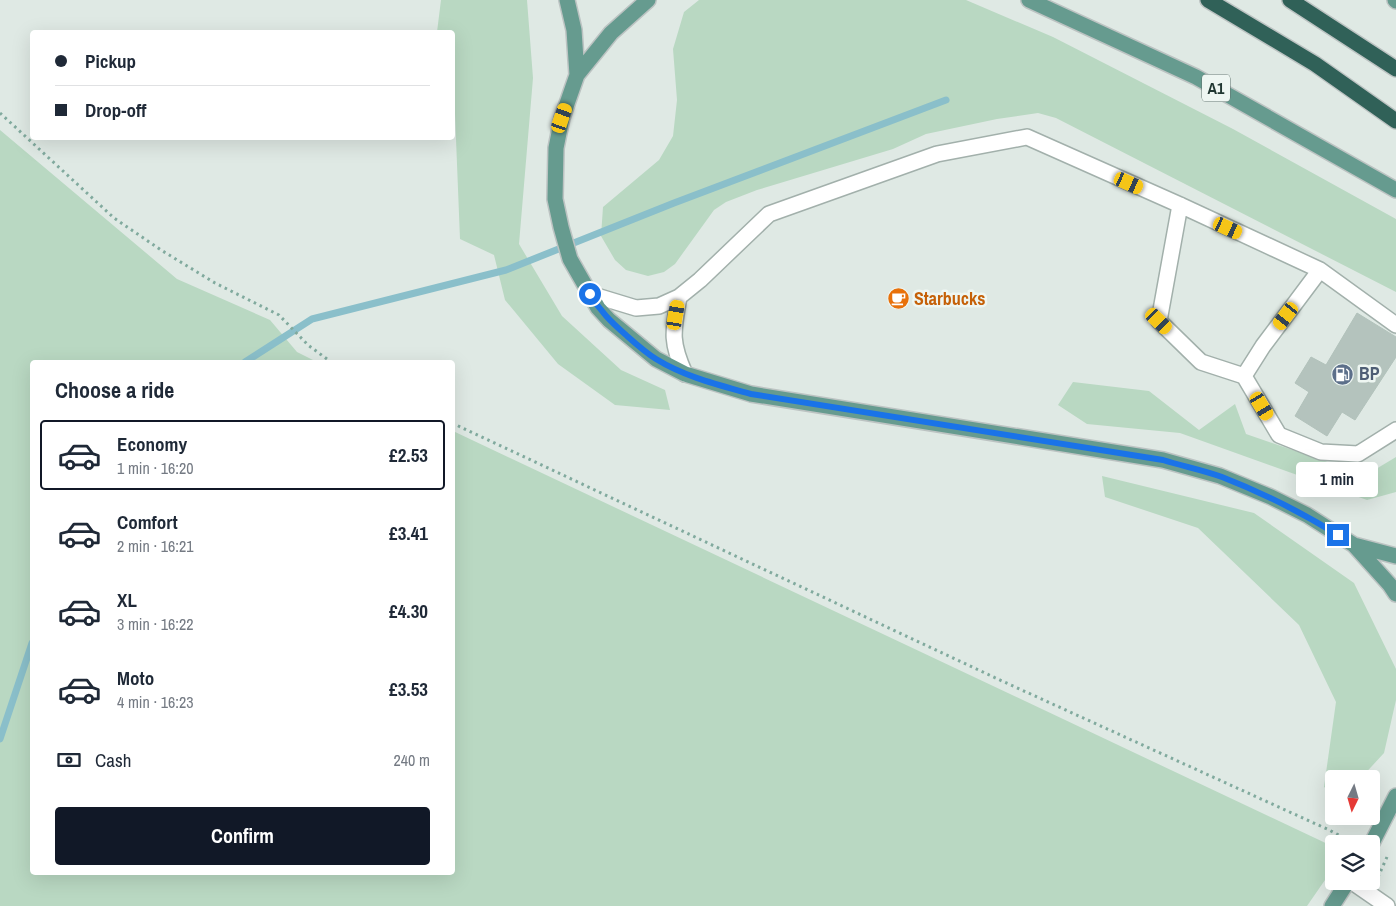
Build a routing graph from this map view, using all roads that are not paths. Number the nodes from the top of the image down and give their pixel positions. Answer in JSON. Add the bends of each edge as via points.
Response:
{"nodes":[{"id":1,"x":567,"y":0,"type":"edge"},
{"id":2,"x":648,"y":0,"type":"edge"},
{"id":3,"x":1029,"y":0,"type":"edge"},
{"id":4,"x":1208,"y":0,"type":"edge"},
{"id":5,"x":1290,"y":0,"type":"edge"},
{"id":6,"x":1396,"y":69,"type":"edge"},
{"id":7,"x":577,"y":75,"type":"junction"},
{"id":8,"x":1396,"y":121,"type":"edge"},
{"id":9,"x":1396,"y":190,"type":"edge"},
{"id":10,"x":1180,"y":205,"type":"junction"},
{"id":11,"x":1320,"y":270,"type":"junction"},
{"id":12,"x":590,"y":294,"type":"junction"},
{"id":13,"x":679,"y":297,"type":"junction"},
{"id":14,"x":1396,"y":325,"type":"edge"},
{"id":15,"x":686,"y":374,"type":"junction"},
{"id":16,"x":1244,"y":376,"type":"junction"},
{"id":17,"x":1396,"y":430,"type":"edge"},
{"id":18,"x":1354,"y":545,"type":"junction"},
{"id":19,"x":1396,"y":556,"type":"edge"},
{"id":20,"x":1396,"y":594,"type":"edge"},
{"id":21,"x":1396,"y":796,"type":"edge"},
{"id":22,"x":1376,"y":835,"type":"edge"},
{"id":23,"x":1344,"y":890,"type":"edge"},
{"id":24,"x":1363,"y":890,"type":"edge"},
{"id":25,"x":1332,"y":906,"type":"edge"},
{"id":26,"x":1387,"y":906,"type":"edge"}],
"edges":[{"from":1,"to":7,"type":"main road","via":[[574,30]]},
{"from":2,"to":7,"type":"main road","via":[[611,33]]},
{"from":3,"to":9,"type":"main road","number":"A1","via":[[1196,78]]},
{"from":4,"to":8,"type":"highway","via":[[1316,64]]},
{"from":5,"to":6,"type":"highway"},
{"from":7,"to":12,"type":"main road","via":[[562,118],[556,148],[555,199],[570,259]]},
{"from":10,"to":11,"type":"street"},
{"from":10,"to":13,"type":"street","via":[[1027,138],[938,154],[769,214]]},
{"from":10,"to":16,"type":"street","via":[[1159,321],[1201,362]]},
{"from":11,"to":14,"type":"street"},
{"from":11,"to":16,"type":"street"},
{"from":12,"to":13,"type":"street","via":[[636,308],[659,306]]},
{"from":12,"to":15,"type":"main road","via":[[598,308],[633,341],[656,359]]},
{"from":13,"to":15,"type":"street","via":[[673,334]]},
{"from":15,"to":18,"type":"main road","via":[[751,394],[1163,460],[1220,476],[1271,497]]},
{"from":16,"to":17,"type":"street","via":[[1279,435],[1320,452],[1358,454]]},
{"from":18,"to":19,"type":"main road"},
{"from":18,"to":20,"type":"main road"},
{"from":21,"to":22,"type":"main road"},
{"from":23,"to":25,"type":"main road"},
{"from":24,"to":26,"type":"street"}]}
